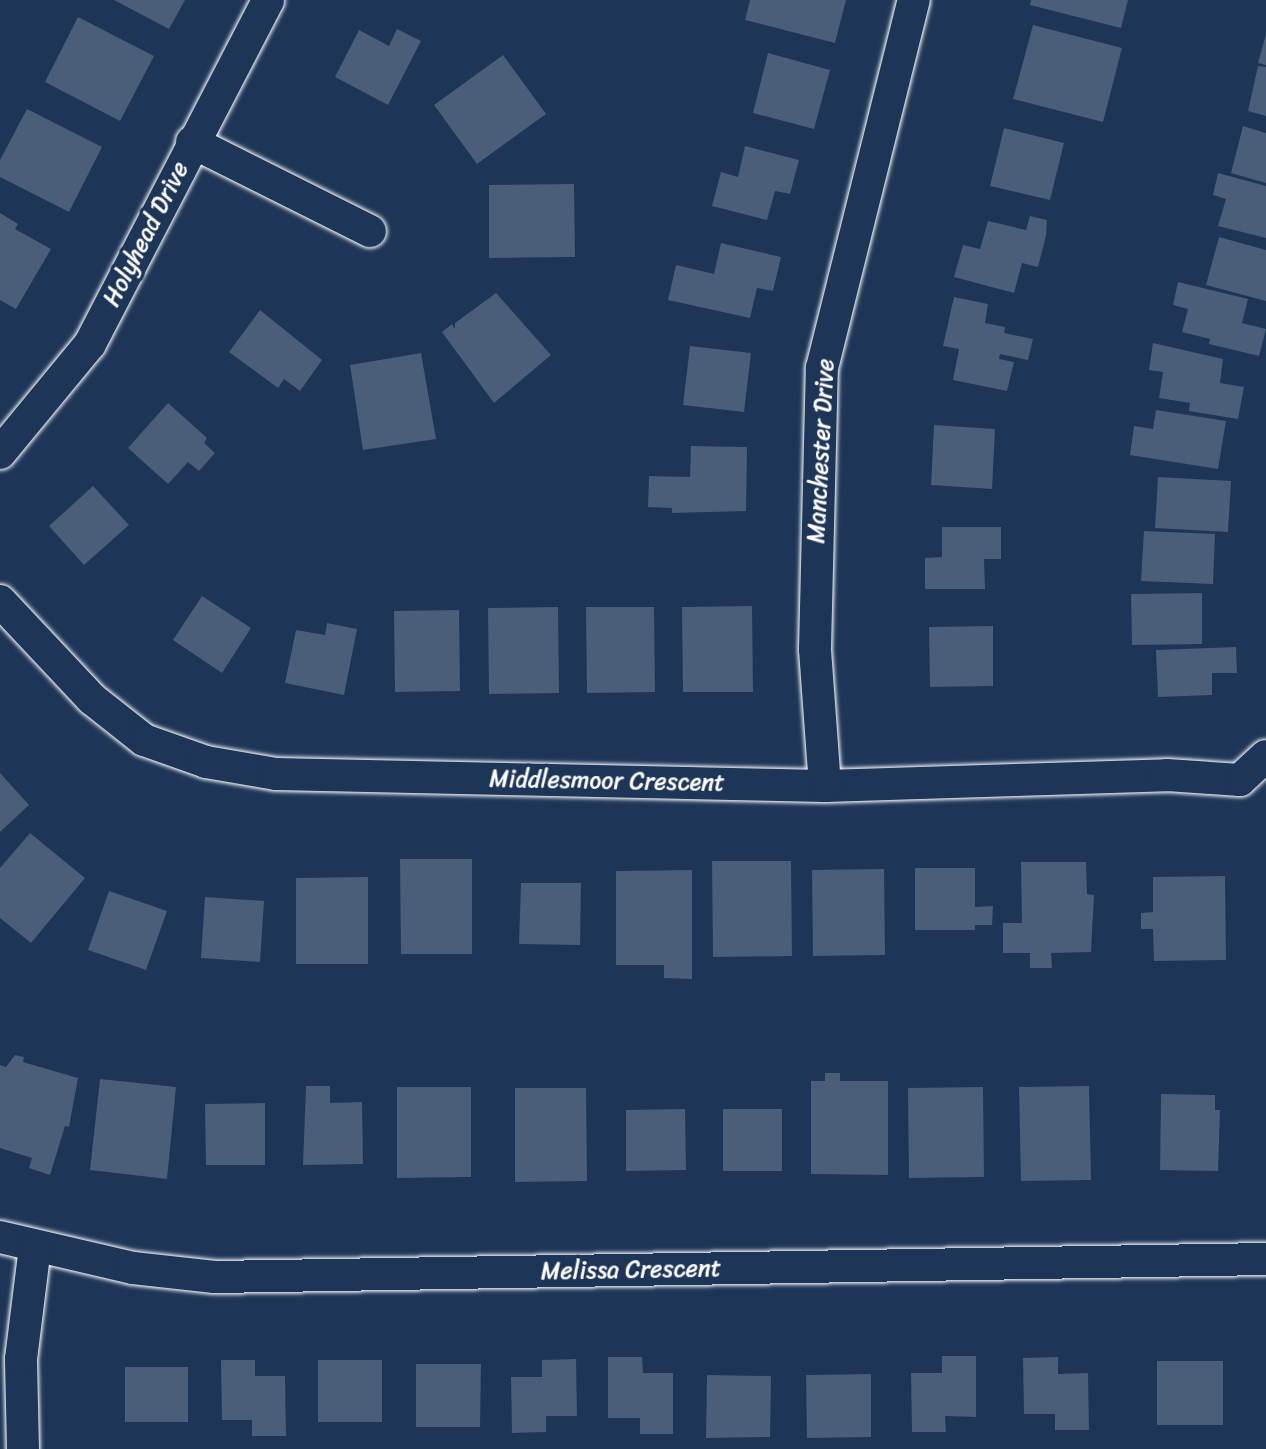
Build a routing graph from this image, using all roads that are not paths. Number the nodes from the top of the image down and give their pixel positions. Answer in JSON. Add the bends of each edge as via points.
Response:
{"nodes":[{"id":1,"x":268,"y":0,"type":"edge"},
{"id":2,"x":914,"y":0,"type":"edge"},
{"id":3,"x":192,"y":142,"type":"junction"},
{"id":4,"x":370,"y":231,"type":"dead end"},
{"id":5,"x":0,"y":453,"type":"edge"},
{"id":6,"x":0,"y":601,"type":"edge"},
{"id":7,"x":1266,"y":756,"type":"edge"},
{"id":8,"x":825,"y":786,"type":"junction"},
{"id":9,"x":0,"y":1237,"type":"edge"},
{"id":10,"x":35,"y":1247,"type":"junction"},
{"id":11,"x":1266,"y":1259,"type":"edge"},
{"id":12,"x":23,"y":1449,"type":"edge"}],
"edges":[{"from":1,"to":3,"type":"street","name":"Holyhead Drive"},
{"from":2,"to":8,"type":"street","name":"Manchester Drive","via":[[822,368],[814,649]]},
{"from":3,"to":4,"type":"street"},
{"from":3,"to":5,"type":"street","name":"Holyhead Drive","via":[[90,344]]},
{"from":6,"to":8,"type":"street","name":"Middlesmoor Crescent","via":[[82,689],[144,740],[206,762],[276,774]]},
{"from":7,"to":8,"type":"street","name":"Middlesmoor Crescent","via":[[1240,780],[1167,775]]},
{"from":9,"to":10,"type":"street","name":"Melissa Crescent"},
{"from":10,"to":11,"type":"street","name":"Melissa Crescent","via":[[133,1268],[215,1277]]},
{"from":10,"to":12,"type":"street","via":[[21,1359]]}]}
